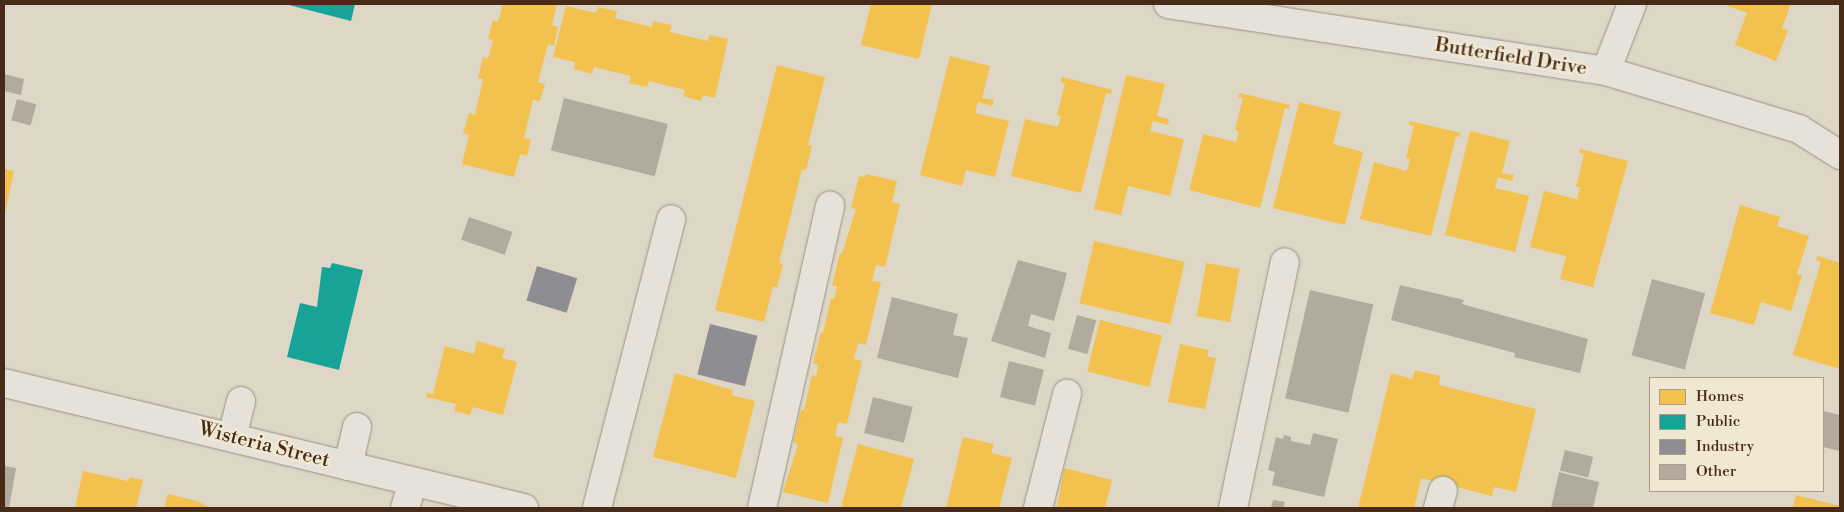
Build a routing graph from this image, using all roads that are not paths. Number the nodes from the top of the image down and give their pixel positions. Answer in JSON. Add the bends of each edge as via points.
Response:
{"nodes":[{"id":1,"x":1168,"y":4,"type":"edge"},
{"id":2,"x":1632,"y":4,"type":"edge"},
{"id":3,"x":1606,"y":71,"type":"junction"},
{"id":4,"x":1840,"y":155,"type":"edge"},
{"id":5,"x":830,"y":206,"type":"dead end"},
{"id":6,"x":671,"y":219,"type":"dead end"},
{"id":7,"x":1285,"y":262,"type":"dead end"},
{"id":8,"x":4,"y":383,"type":"edge"},
{"id":9,"x":1067,"y":394,"type":"dead end"},
{"id":10,"x":241,"y":401,"type":"dead end"},
{"id":11,"x":357,"y":427,"type":"dead end"},
{"id":12,"x":232,"y":438,"type":"junction"},
{"id":13,"x":348,"y":466,"type":"junction"},
{"id":14,"x":413,"y":482,"type":"junction"},
{"id":15,"x":405,"y":508,"type":"edge"},
{"id":16,"x":524,"y":508,"type":"edge"},
{"id":17,"x":598,"y":508,"type":"edge"},
{"id":18,"x":762,"y":508,"type":"edge"},
{"id":19,"x":1038,"y":508,"type":"edge"},
{"id":20,"x":1233,"y":508,"type":"edge"}],
"edges":[{"from":1,"to":3,"type":"street","name":"Butterfield Drive"},
{"from":2,"to":3,"type":"street"},
{"from":3,"to":4,"type":"street","name":"Butterfield Drive","via":[[1799,129]]},
{"from":5,"to":18,"type":"street"},
{"from":6,"to":17,"type":"street"},
{"from":7,"to":20,"type":"street"},
{"from":8,"to":12,"type":"street","name":"Wisteria Street"},
{"from":9,"to":19,"type":"street"},
{"from":10,"to":12,"type":"street"},
{"from":11,"to":13,"type":"street"},
{"from":12,"to":13,"type":"street","name":"Wisteria Street"},
{"from":13,"to":14,"type":"street","name":"Wisteria Street"},
{"from":14,"to":15,"type":"street"},
{"from":14,"to":16,"type":"street","name":"Wisteria Street"}]}
